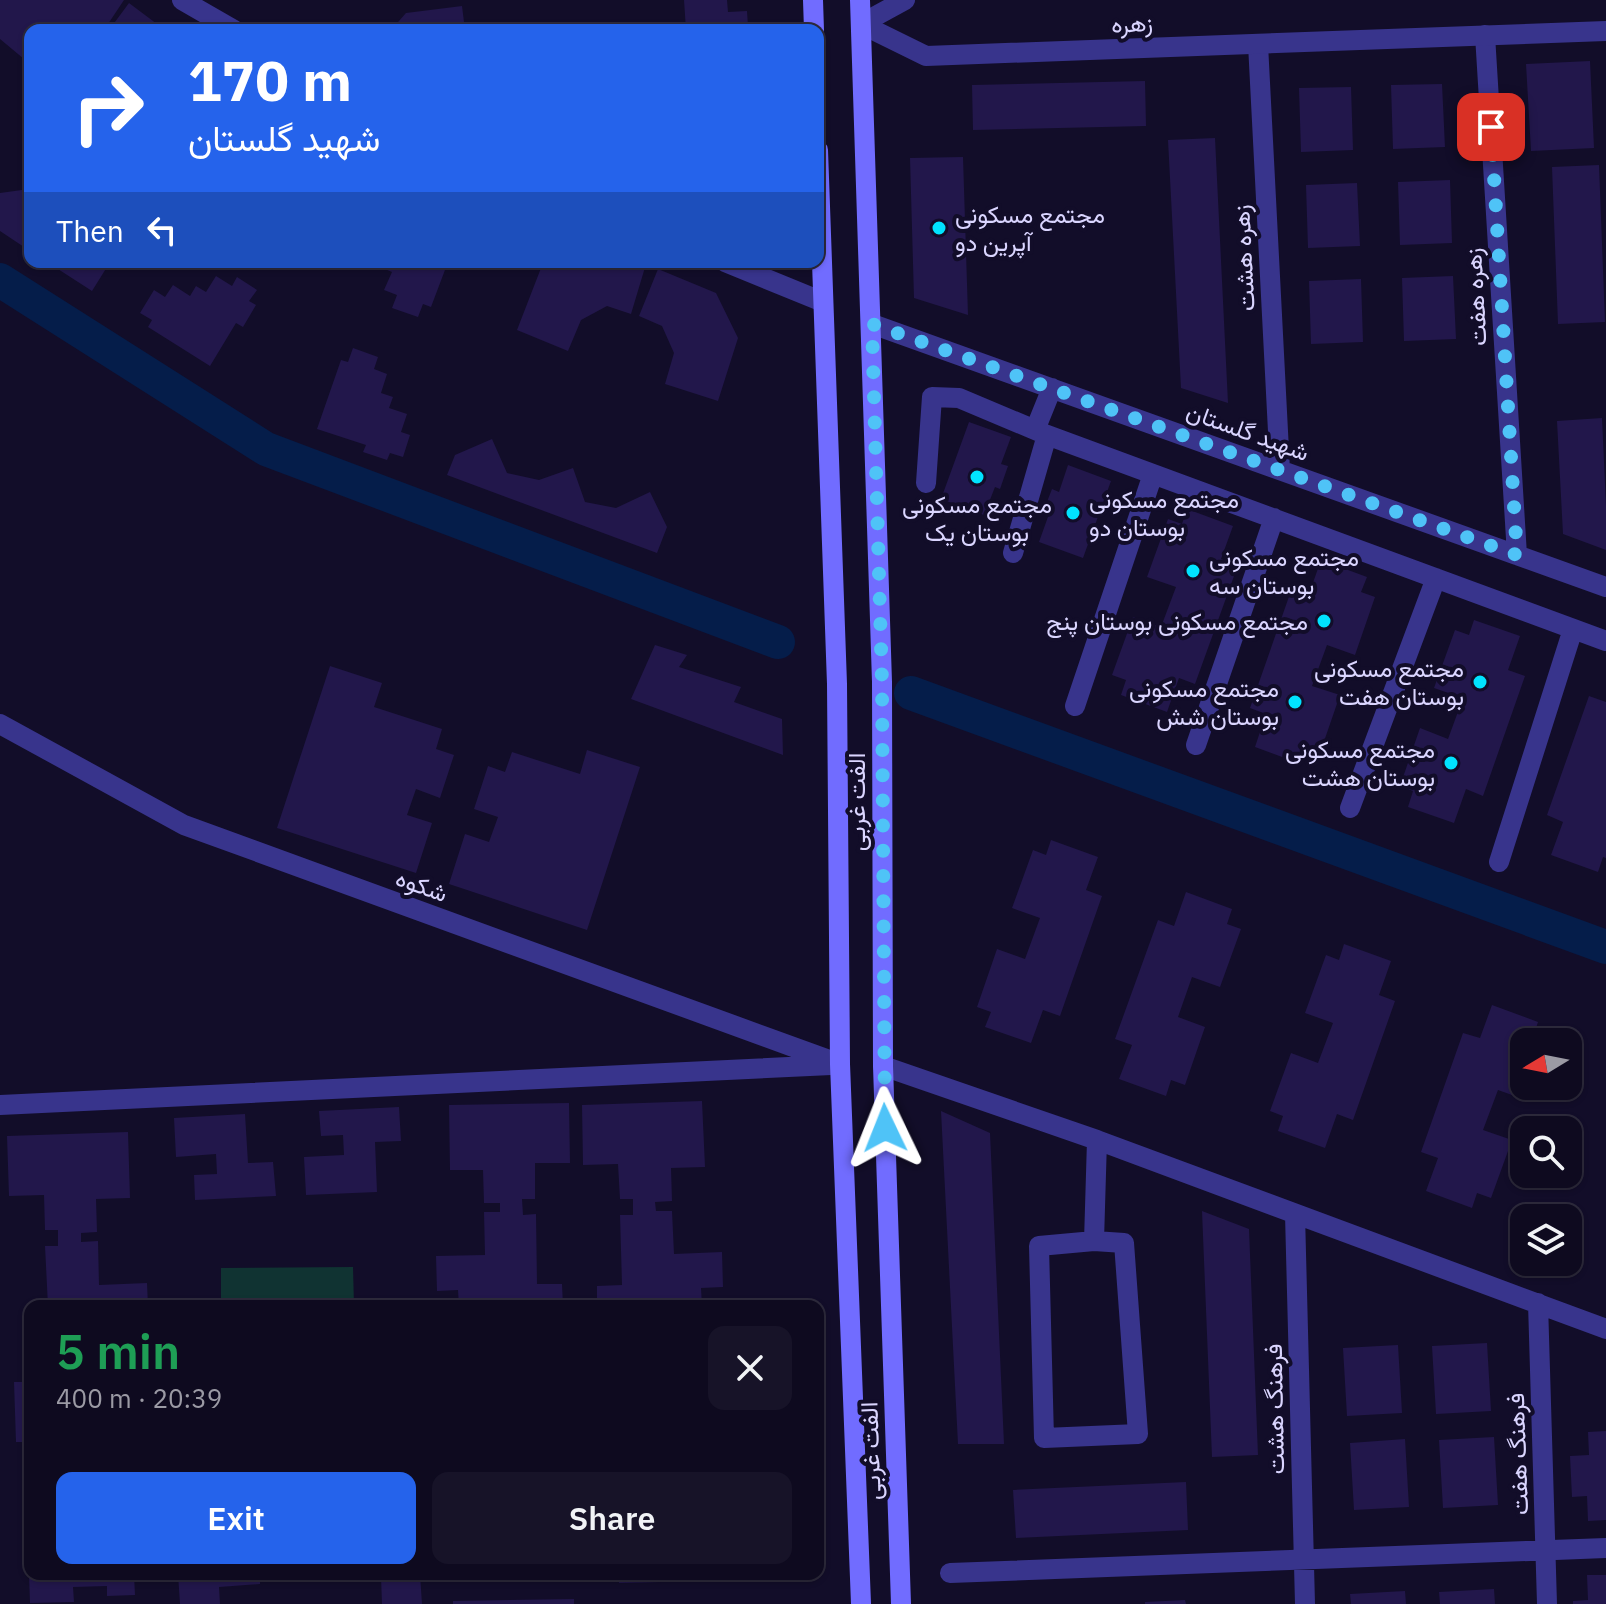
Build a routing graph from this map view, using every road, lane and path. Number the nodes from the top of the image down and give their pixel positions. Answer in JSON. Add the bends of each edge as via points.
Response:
{"nodes":[{"id":1,"x":182,"y":0,"type":"edge"},
{"id":2,"x":813,"y":0,"type":"edge"},
{"id":3,"x":860,"y":0,"type":"edge"},
{"id":4,"x":905,"y":0,"type":"edge"},
{"id":5,"x":224,"y":24,"type":"edge"},
{"id":6,"x":814,"y":24,"type":"edge"},
{"id":7,"x":861,"y":24,"type":"junction"},
{"id":8,"x":1606,"y":31,"type":"edge"},
{"id":9,"x":1485,"y":35,"type":"junction"},
{"id":10,"x":1258,"y":44,"type":"junction"},
{"id":11,"x":740,"y":268,"type":"edge"},
{"id":12,"x":822,"y":268,"type":"edge"},
{"id":13,"x":823,"y":302,"type":"junction"},
{"id":14,"x":872,"y":324,"type":"junction"},
{"id":15,"x":1052,"y":388,"type":"junction"},
{"id":16,"x":1041,"y":432,"type":"junction"},
{"id":17,"x":1280,"y":470,"type":"junction"},
{"id":18,"x":1153,"y":474,"type":"junction"},
{"id":19,"x":926,"y":483,"type":"dead end"},
{"id":20,"x":1274,"y":518,"type":"junction"},
{"id":21,"x":1013,"y":553,"type":"dead end"},
{"id":22,"x":1517,"y":555,"type":"junction"},
{"id":23,"x":1436,"y":578,"type":"junction"},
{"id":24,"x":1606,"y":587,"type":"edge"},
{"id":25,"x":1573,"y":629,"type":"junction"},
{"id":26,"x":1606,"y":641,"type":"edge"},
{"id":27,"x":1075,"y":706,"type":"dead end"},
{"id":28,"x":0,"y":724,"type":"edge"},
{"id":29,"x":1196,"y":745,"type":"dead end"},
{"id":30,"x":1350,"y":808,"type":"dead end"},
{"id":31,"x":1499,"y":862,"type":"dead end"},
{"id":32,"x":840,"y":1064,"type":"junction"},
{"id":33,"x":883,"y":1066,"type":"junction"},
{"id":34,"x":0,"y":1105,"type":"edge"},
{"id":35,"x":1097,"y":1140,"type":"junction"},
{"id":36,"x":1295,"y":1214,"type":"junction"},
{"id":37,"x":1094,"y":1241,"type":"junction"},
{"id":38,"x":1538,"y":1303,"type":"junction"},
{"id":39,"x":1606,"y":1329,"type":"edge"},
{"id":40,"x":1606,"y":1548,"type":"edge"},
{"id":41,"x":1546,"y":1551,"type":"junction"},
{"id":42,"x":1304,"y":1560,"type":"junction"},
{"id":43,"x":950,"y":1573,"type":"dead end"},
{"id":44,"x":861,"y":1604,"type":"edge"},
{"id":45,"x":901,"y":1604,"type":"edge"},
{"id":46,"x":1305,"y":1604,"type":"edge"},
{"id":47,"x":1547,"y":1604,"type":"edge"}],
"edges":[{"from":1,"to":5,"type":"street"},
{"from":2,"to":6,"type":"main road"},
{"from":3,"to":7,"type":"main road","name":"الفت غربی"},
{"from":4,"to":7,"type":"street"},
{"from":7,"to":10,"type":"street","name":"زهره","via":[[926,56]]},
{"from":7,"to":14,"type":"main road","name":"الفت غربی"},
{"from":8,"to":9,"type":"street","name":"زهره"},
{"from":9,"to":10,"type":"street","name":"زهره"},
{"from":9,"to":22,"type":"street","name":"زهره هفت"},
{"from":10,"to":17,"type":"street","name":"زهره هشت"},
{"from":11,"to":13,"type":"street"},
{"from":12,"to":13,"type":"main road","name":"الفت غربی"},
{"from":13,"to":32,"type":"main road","name":"الفت غربی","via":[[837,684]]},
{"from":14,"to":15,"type":"street","name":"شهید گلستان"},
{"from":14,"to":33,"type":"main road","name":"الفت غربی","via":[[882,682]]},
{"from":15,"to":16,"type":"street"},
{"from":15,"to":17,"type":"street","name":"شهید گلستان"},
{"from":16,"to":18,"type":"street"},
{"from":16,"to":19,"type":"street","via":[[959,398],[932,397]]},
{"from":16,"to":21,"type":"street"},
{"from":17,"to":22,"type":"street","name":"شهید گلستان"},
{"from":18,"to":20,"type":"street"},
{"from":18,"to":27,"type":"street"},
{"from":20,"to":23,"type":"street"},
{"from":20,"to":29,"type":"street"},
{"from":22,"to":24,"type":"street","name":"شهید گلستان"},
{"from":23,"to":25,"type":"street"},
{"from":23,"to":30,"type":"street"},
{"from":25,"to":26,"type":"street"},
{"from":25,"to":31,"type":"street"},
{"from":28,"to":32,"type":"street","name":"شکوه","via":[[184,825]]},
{"from":32,"to":34,"type":"street"},
{"from":32,"to":44,"type":"main road","name":"الفت غربی"},
{"from":33,"to":35,"type":"street"},
{"from":33,"to":45,"type":"main road","name":"الفت غربی"},
{"from":35,"to":36,"type":"street"},
{"from":35,"to":37,"type":"street"},
{"from":36,"to":38,"type":"street"},
{"from":36,"to":42,"type":"street","name":"فرهنگ هشت"},
{"from":37,"to":37,"type":"street","via":[[1039,1246],[1044,1438],[1138,1434],[1124,1243]]},
{"from":38,"to":39,"type":"street"},
{"from":38,"to":41,"type":"street","name":"فرهنگ هفت"},
{"from":40,"to":41,"type":"street"},
{"from":41,"to":42,"type":"street"},
{"from":41,"to":47,"type":"street","name":"فرهنگ هفت"},
{"from":42,"to":43,"type":"street"},
{"from":42,"to":46,"type":"street","name":"فرهنگ هشت"}]}
